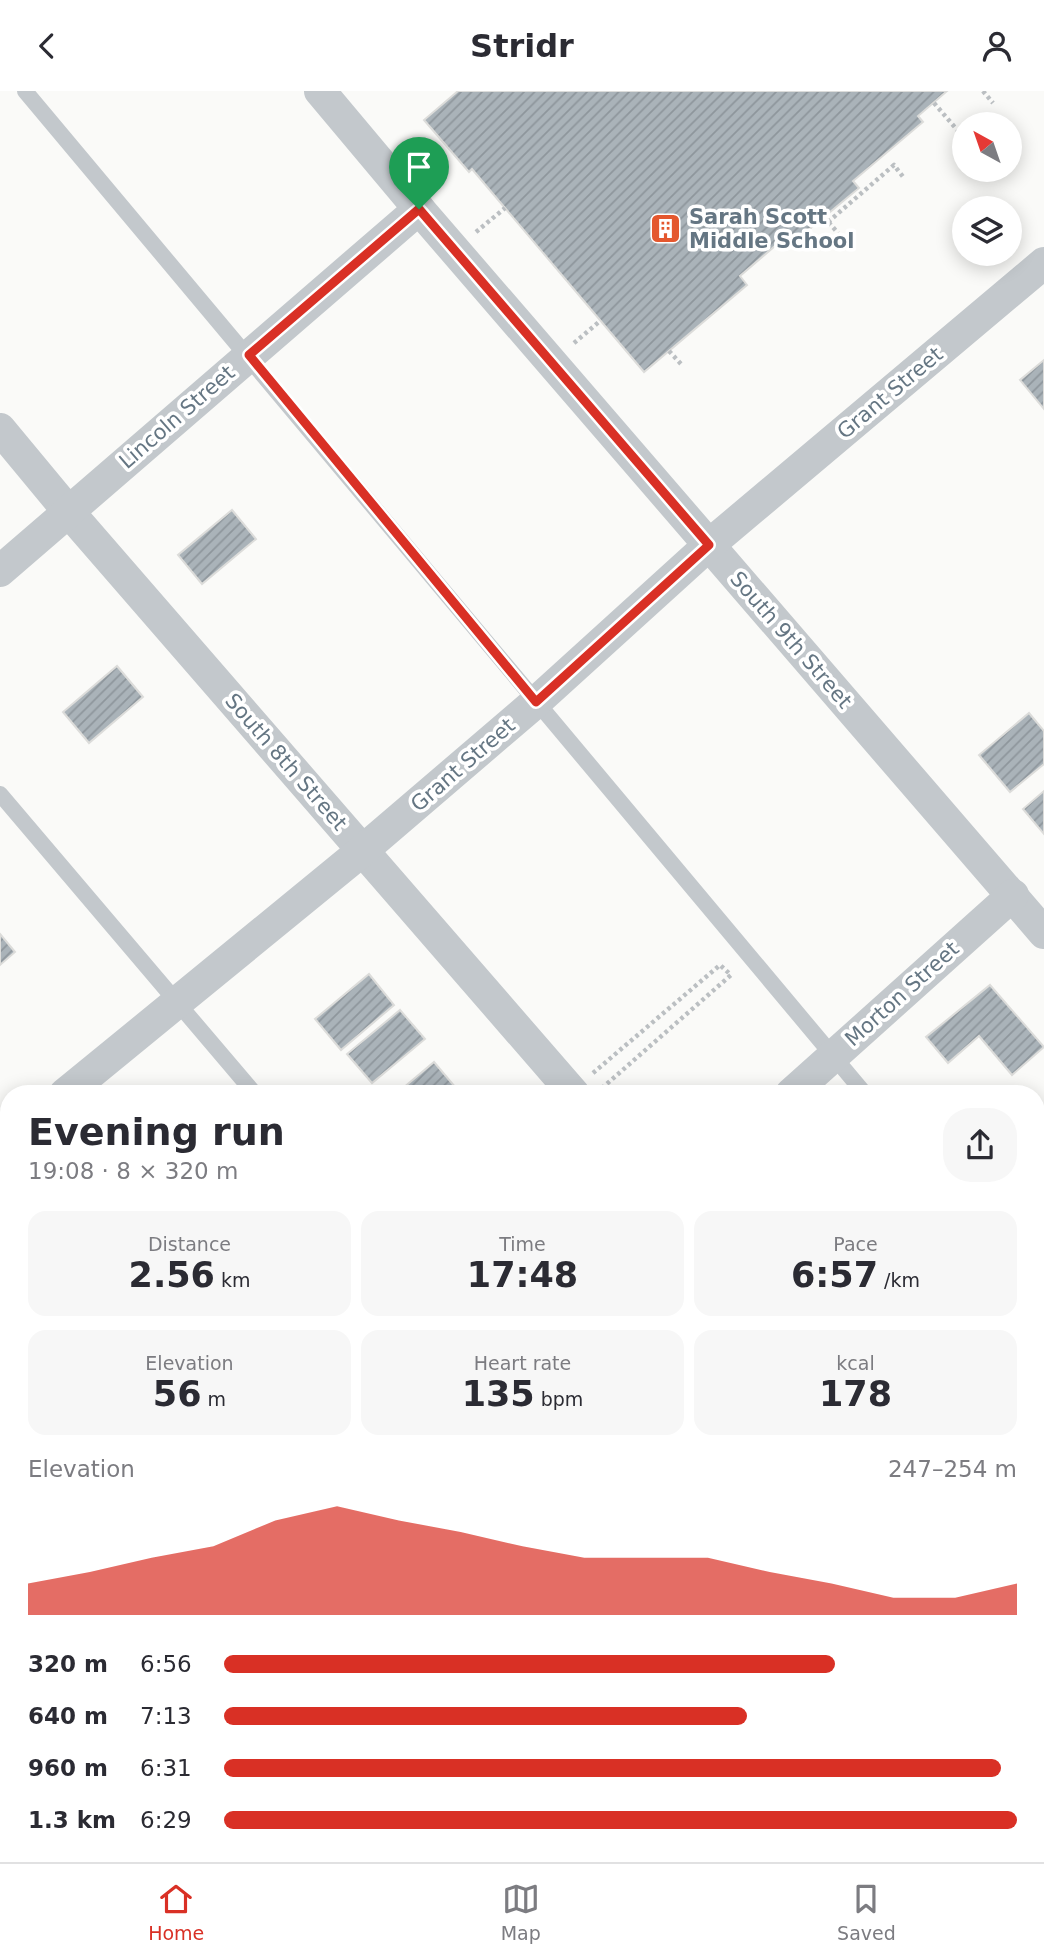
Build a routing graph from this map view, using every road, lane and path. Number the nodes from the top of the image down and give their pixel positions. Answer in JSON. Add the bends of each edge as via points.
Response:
{"nodes":[{"id":1,"x":25,"y":91,"type":"edge"},
{"id":2,"x":320,"y":91,"type":"edge"},
{"id":3,"x":983,"y":91,"type":"edge"},
{"id":4,"x":934,"y":103,"type":"dead end"},
{"id":5,"x":993,"y":103,"type":"dead end"},
{"id":6,"x":952,"y":124,"type":"edge"},
{"id":7,"x":904,"y":178,"type":"dead end"},
{"id":8,"x":505,"y":208,"type":"dead end"},
{"id":9,"x":419,"y":209,"type":"junction"},
{"id":10,"x":838,"y":233,"type":"dead end"},
{"id":11,"x":455,"y":251,"type":"junction"},
{"id":12,"x":1044,"y":263,"type":"edge"},
{"id":13,"x":669,"y":351,"type":"dead end"},
{"id":14,"x":249,"y":355,"type":"junction"},
{"id":15,"x":681,"y":365,"type":"dead end"},
{"id":16,"x":0,"y":429,"type":"edge"},
{"id":17,"x":68,"y":511,"type":"junction"},
{"id":18,"x":709,"y":545,"type":"junction"},
{"id":19,"x":0,"y":571,"type":"edge"},
{"id":20,"x":536,"y":702,"type":"junction"},
{"id":21,"x":0,"y":794,"type":"edge"},
{"id":22,"x":362,"y":851,"type":"junction"},
{"id":23,"x":1013,"y":895,"type":"junction"},
{"id":24,"x":1044,"y":933,"type":"edge"},
{"id":25,"x":178,"y":1002,"type":"junction"},
{"id":26,"x":833,"y":1056,"type":"junction"},
{"id":27,"x":76,"y":1085,"type":"edge"},
{"id":28,"x":247,"y":1085,"type":"edge"},
{"id":29,"x":573,"y":1085,"type":"edge"},
{"id":30,"x":589,"y":1085,"type":"edge"},
{"id":31,"x":590,"y":1085,"type":"edge"},
{"id":32,"x":801,"y":1085,"type":"edge"},
{"id":33,"x":857,"y":1085,"type":"edge"}],
"edges":[{"from":1,"to":14,"type":"lane"},
{"from":2,"to":9,"type":"street","name":"South 9th Street"},
{"from":3,"to":5,"type":"path"},
{"from":4,"to":6,"type":"path"},
{"from":7,"to":10,"type":"path","via":[[894,165],[826,219]]},
{"from":8,"to":11,"type":"path"},
{"from":9,"to":11,"type":"street","name":"South 9th Street"},
{"from":9,"to":14,"type":"street","name":"Lincoln Street"},
{"from":11,"to":18,"type":"street","name":"South 9th Street"},
{"from":12,"to":18,"type":"street","name":"Grant Street"},
{"from":13,"to":15,"type":"path"},
{"from":14,"to":17,"type":"street","name":"Lincoln Street"},
{"from":14,"to":20,"type":"lane"},
{"from":16,"to":17,"type":"street","name":"South 8th Street"},
{"from":17,"to":19,"type":"street","name":"Lincoln Street"},
{"from":17,"to":22,"type":"street","name":"South 8th Street"},
{"from":18,"to":20,"type":"street","name":"Grant Street"},
{"from":18,"to":23,"type":"street","name":"South 9th Street"},
{"from":20,"to":22,"type":"street","name":"Grant Street"},
{"from":20,"to":26,"type":"lane"},
{"from":21,"to":25,"type":"lane"},
{"from":22,"to":25,"type":"street","name":"Grant Street"},
{"from":22,"to":29,"type":"street","name":"South 8th Street"},
{"from":23,"to":24,"type":"street","name":"South 9th Street"},
{"from":23,"to":26,"type":"street","name":"Morton Street"},
{"from":25,"to":27,"type":"street","name":"Grant Street"},
{"from":25,"to":28,"type":"lane"},
{"from":26,"to":32,"type":"street","name":"Morton Street"},
{"from":26,"to":33,"type":"lane"},
{"from":30,"to":31,"type":"path","via":[[720,965],[732,975]]}]}
